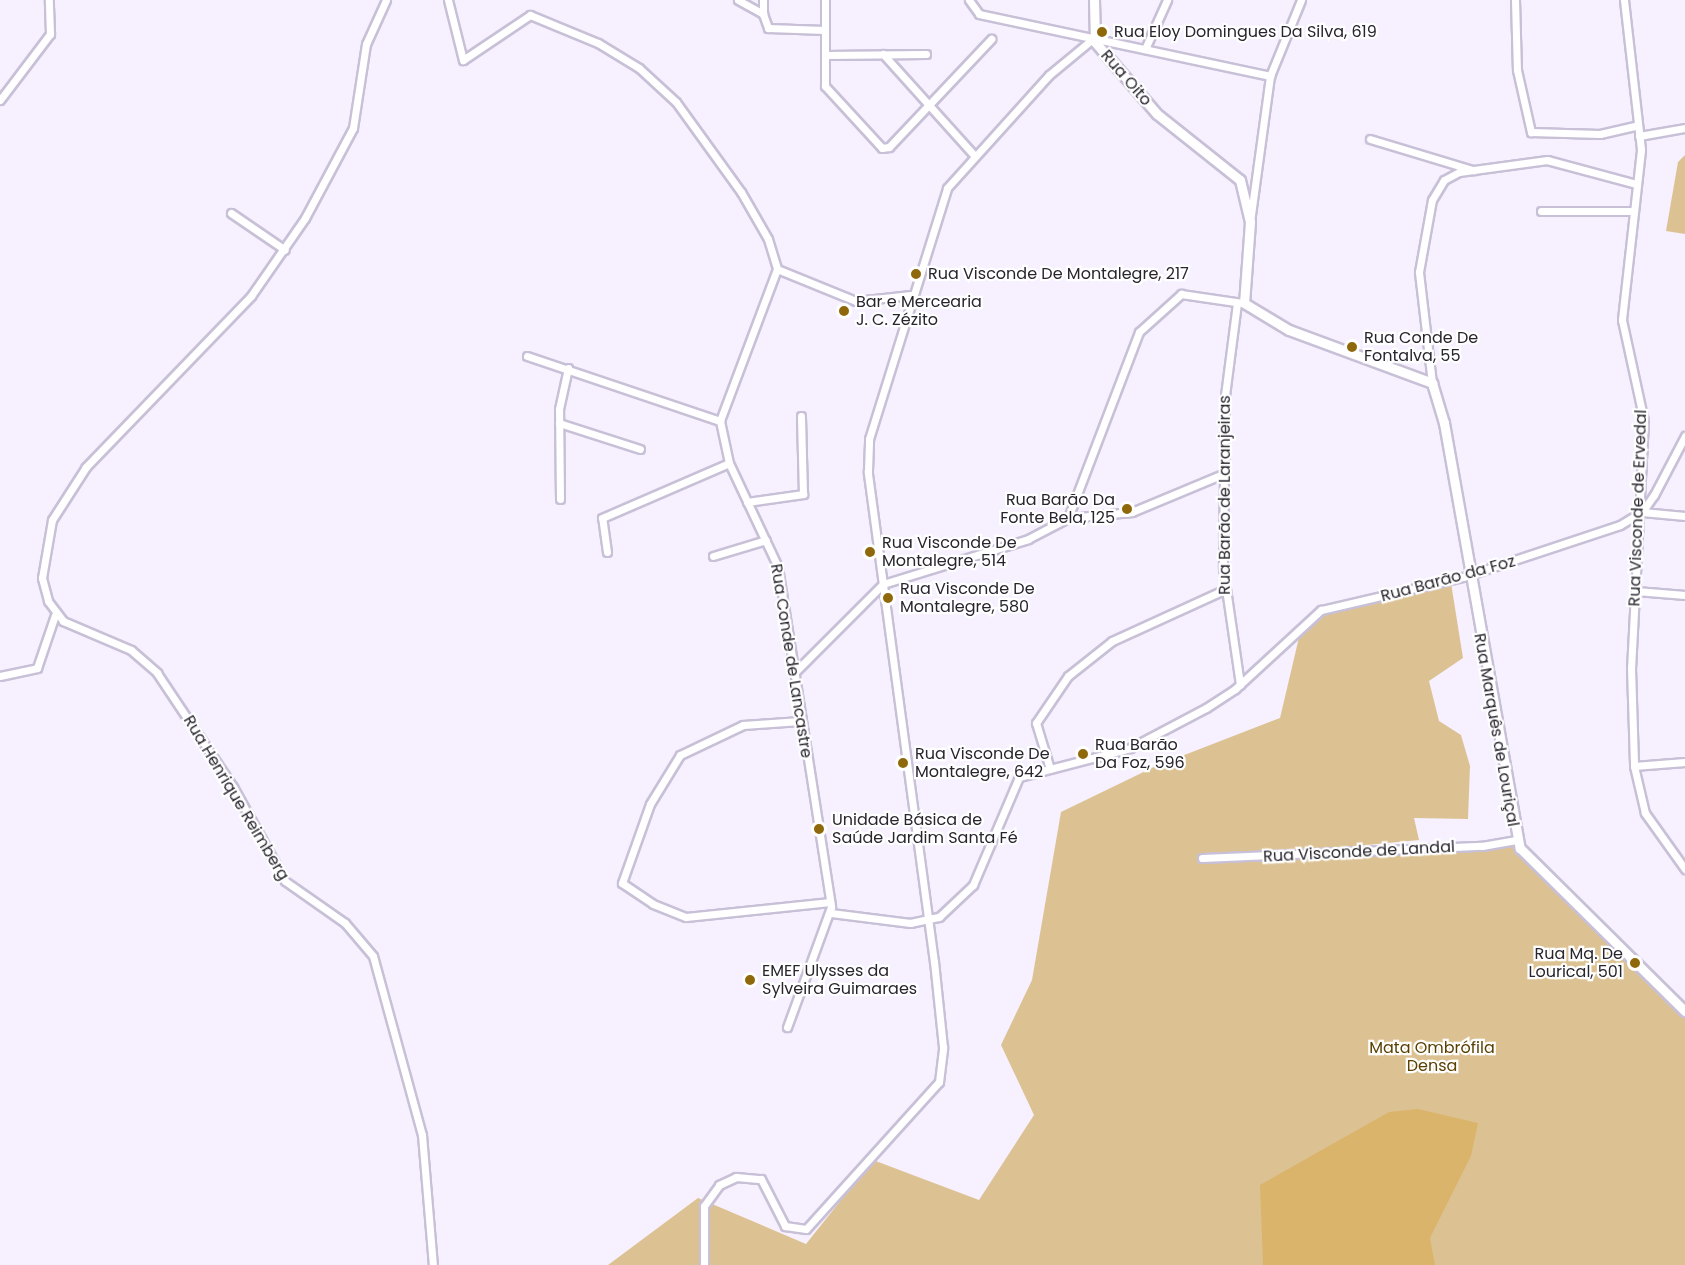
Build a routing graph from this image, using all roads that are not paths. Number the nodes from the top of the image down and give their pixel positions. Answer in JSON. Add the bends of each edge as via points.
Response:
{"nodes":[{"id":1,"x":49,"y":0,"type":"edge"},
{"id":2,"x":386,"y":0,"type":"edge"},
{"id":3,"x":448,"y":0,"type":"edge"},
{"id":4,"x":738,"y":0,"type":"edge"},
{"id":5,"x":763,"y":0,"type":"edge"},
{"id":6,"x":825,"y":0,"type":"edge"},
{"id":7,"x":969,"y":0,"type":"edge"},
{"id":8,"x":1094,"y":0,"type":"edge"},
{"id":9,"x":1167,"y":0,"type":"edge"},
{"id":10,"x":1301,"y":0,"type":"edge"},
{"id":11,"x":1515,"y":0,"type":"edge"},
{"id":12,"x":1624,"y":0,"type":"edge"},
{"id":13,"x":763,"y":14,"type":"junction"},
{"id":14,"x":825,"y":30,"type":"junction"},
{"id":15,"x":991,"y":39,"type":"dead end"},
{"id":16,"x":1092,"y":42,"type":"junction"},
{"id":17,"x":1145,"y":49,"type":"junction"},
{"id":18,"x":883,"y":54,"type":"junction"},
{"id":19,"x":926,"y":54,"type":"dead end"},
{"id":20,"x":825,"y":55,"type":"junction"},
{"id":21,"x":1270,"y":76,"type":"junction"},
{"id":22,"x":0,"y":100,"type":"edge"},
{"id":23,"x":929,"y":105,"type":"junction"},
{"id":24,"x":1638,"y":125,"type":"junction"},
{"id":25,"x":1685,"y":128,"type":"edge"},
{"id":26,"x":1639,"y":136,"type":"junction"},
{"id":27,"x":1370,"y":139,"type":"dead end"},
{"id":28,"x":974,"y":155,"type":"junction"},
{"id":29,"x":1473,"y":170,"type":"junction"},
{"id":30,"x":1636,"y":184,"type":"junction"},
{"id":31,"x":1541,"y":211,"type":"dead end"},
{"id":32,"x":1630,"y":211,"type":"junction"},
{"id":33,"x":231,"y":213,"type":"dead end"},
{"id":34,"x":1250,"y":222,"type":"junction"},
{"id":35,"x":285,"y":250,"type":"junction"},
{"id":36,"x":777,"y":269,"type":"junction"},
{"id":37,"x":911,"y":295,"type":"junction"},
{"id":38,"x":1241,"y":303,"type":"junction"},
{"id":39,"x":527,"y":356,"type":"dead end"},
{"id":40,"x":568,"y":368,"type":"junction"},
{"id":41,"x":1432,"y":383,"type":"junction"},
{"id":42,"x":801,"y":416,"type":"dead end"},
{"id":43,"x":720,"y":421,"type":"junction"},
{"id":44,"x":559,"y":423,"type":"junction"},
{"id":45,"x":1685,"y":436,"type":"edge"},
{"id":46,"x":640,"y":448,"type":"dead end"},
{"id":47,"x":729,"y":463,"type":"junction"},
{"id":48,"x":1223,"y":474,"type":"junction"},
{"id":49,"x":560,"y":499,"type":"dead end"},
{"id":50,"x":747,"y":502,"type":"junction"},
{"id":51,"x":1640,"y":513,"type":"junction"},
{"id":52,"x":1685,"y":516,"type":"edge"},
{"id":53,"x":1068,"y":518,"type":"junction"},
{"id":54,"x":1620,"y":525,"type":"junction"},
{"id":55,"x":1639,"y":532,"type":"junction"},
{"id":56,"x":766,"y":540,"type":"junction"},
{"id":57,"x":607,"y":552,"type":"dead end"},
{"id":58,"x":713,"y":556,"type":"dead end"},
{"id":59,"x":1468,"y":575,"type":"junction"},
{"id":60,"x":883,"y":584,"type":"junction"},
{"id":61,"x":1224,"y":590,"type":"junction"},
{"id":62,"x":1636,"y":591,"type":"junction"},
{"id":63,"x":1685,"y":596,"type":"edge"},
{"id":64,"x":55,"y":615,"type":"junction"},
{"id":65,"x":795,"y":672,"type":"junction"},
{"id":66,"x":0,"y":676,"type":"edge"},
{"id":67,"x":1240,"y":685,"type":"junction"},
{"id":68,"x":800,"y":721,"type":"junction"},
{"id":69,"x":1685,"y":762,"type":"edge"},
{"id":70,"x":1634,"y":766,"type":"junction"},
{"id":71,"x":1050,"y":769,"type":"junction"},
{"id":72,"x":1516,"y":840,"type":"junction"},
{"id":73,"x":1202,"y":858,"type":"dead end"},
{"id":74,"x":1685,"y":869,"type":"edge"},
{"id":75,"x":830,"y":902,"type":"junction"},
{"id":76,"x":831,"y":913,"type":"junction"},
{"id":77,"x":928,"y":921,"type":"junction"},
{"id":78,"x":1685,"y":1011,"type":"edge"},
{"id":79,"x":787,"y":1027,"type":"dead end"},
{"id":80,"x":433,"y":1265,"type":"edge"},
{"id":81,"x":704,"y":1265,"type":"edge"}],
"edges":[{"from":1,"to":22,"type":"street","via":[[50,34]]},
{"from":2,"to":35,"type":"street","via":[[366,44],[353,128]]},
{"from":3,"to":36,"type":"street","via":[[463,60],[530,15],[608,48],[660,86],[759,219]]},
{"from":4,"to":13,"type":"street"},
{"from":5,"to":13,"type":"street"},
{"from":6,"to":14,"type":"street"},
{"from":7,"to":16,"type":"street","via":[[979,14]]},
{"from":8,"to":16,"type":"main road"},
{"from":9,"to":17,"type":"street"},
{"from":10,"to":21,"type":"street","name":"Rua Barão de Laranjeiras"},
{"from":11,"to":24,"type":"street","via":[[1518,78],[1531,132],[1600,134]]},
{"from":12,"to":24,"type":"street","name":"Rua Visconde de Ervedal"},
{"from":13,"to":14,"type":"street","via":[[768,28]]},
{"from":14,"to":20,"type":"street"},
{"from":15,"to":23,"type":"street"},
{"from":16,"to":17,"type":"street"},
{"from":16,"to":28,"type":"street","via":[[1049,75]]},
{"from":16,"to":34,"type":"main road","name":"Rua Oito","via":[[1157,114],[1236,174]]},
{"from":17,"to":21,"type":"street"},
{"from":18,"to":19,"type":"street"},
{"from":18,"to":20,"type":"street"},
{"from":18,"to":23,"type":"street"},
{"from":20,"to":23,"type":"street","via":[[830,96],[882,148],[889,147]]},
{"from":21,"to":34,"type":"street","name":"Rua Barão de Laranjeiras"},
{"from":23,"to":28,"type":"street"},
{"from":24,"to":26,"type":"street","name":"Rua Visconde de Ervedal"},
{"from":25,"to":26,"type":"street"},
{"from":26,"to":30,"type":"street","name":"Rua Visconde de Ervedal"},
{"from":27,"to":29,"type":"street"},
{"from":28,"to":37,"type":"street","via":[[947,188]]},
{"from":29,"to":30,"type":"street","via":[[1557,161]]},
{"from":29,"to":41,"type":"street","via":[[1444,180],[1430,210],[1418,284]]},
{"from":30,"to":32,"type":"street","name":"Rua Visconde de Ervedal"},
{"from":31,"to":32,"type":"street"},
{"from":32,"to":51,"type":"street","name":"Rua Visconde de Ervedal","via":[[1622,320],[1644,414]]},
{"from":33,"to":35,"type":"street"},
{"from":34,"to":38,"type":"main road","name":"Rua Barão de Laranjeiras"},
{"from":35,"to":64,"type":"street","via":[[251,296],[98,451],[77,480],[52,520],[44,552],[42,578]]},
{"from":36,"to":37,"type":"street","via":[[856,301]]},
{"from":36,"to":43,"type":"street"},
{"from":37,"to":60,"type":"street","via":[[867,453]]},
{"from":38,"to":41,"type":"main road","via":[[1289,330]]},
{"from":38,"to":48,"type":"street","name":"Rua Barão de Laranjeiras"},
{"from":38,"to":53,"type":"street","via":[[1181,294],[1138,332]]},
{"from":39,"to":40,"type":"street"},
{"from":40,"to":43,"type":"street"},
{"from":40,"to":44,"type":"street"},
{"from":41,"to":59,"type":"main road","name":"Rua Marquês de Louriçal","via":[[1444,423]]},
{"from":42,"to":50,"type":"street","via":[[803,494]]},
{"from":43,"to":47,"type":"street","name":"Rua Conde de Lancastre"},
{"from":44,"to":46,"type":"street"},
{"from":44,"to":49,"type":"street"},
{"from":45,"to":51,"type":"street"},
{"from":47,"to":50,"type":"street","name":"Rua Conde de Lancastre"},
{"from":47,"to":57,"type":"street","via":[[602,518]]},
{"from":48,"to":53,"type":"street","via":[[1132,512]]},
{"from":48,"to":61,"type":"street","name":"Rua Barão de Laranjeiras"},
{"from":50,"to":56,"type":"street","name":"Rua Conde de Lancastre"},
{"from":51,"to":52,"type":"street"},
{"from":51,"to":54,"type":"street","name":"Rua Barão da Foz"},
{"from":51,"to":55,"type":"street","name":"Rua Visconde de Ervedal"},
{"from":53,"to":60,"type":"street","via":[[1028,539]]},
{"from":54,"to":55,"type":"street"},
{"from":54,"to":59,"type":"street","name":"Rua Barão da Foz","via":[[1584,541]]},
{"from":55,"to":62,"type":"street","name":"Rua Visconde de Ervedal"},
{"from":56,"to":58,"type":"street"},
{"from":56,"to":65,"type":"street","name":"Rua Conde de Lancastre","via":[[778,567]]},
{"from":59,"to":67,"type":"street","name":"Rua Barão da Foz","via":[[1321,610]]},
{"from":59,"to":72,"type":"main road","name":"Rua Marquês de Louriçal"},
{"from":60,"to":65,"type":"street"},
{"from":60,"to":77,"type":"street"},
{"from":61,"to":67,"type":"street","name":"Rua Barão de Laranjeiras"},
{"from":61,"to":71,"type":"street","via":[[1098,650],[1047,701],[1036,728]]},
{"from":62,"to":63,"type":"street"},
{"from":62,"to":70,"type":"street","name":"Rua Visconde de Ervedal","via":[[1630,686]]},
{"from":64,"to":66,"type":"street","via":[[37,668]]},
{"from":64,"to":80,"type":"street","name":"Rua Henrique Reimberg","via":[[131,650],[149,664],[233,787],[285,881],[345,923],[373,956],[422,1135]]},
{"from":65,"to":68,"type":"street","name":"Rua Conde de Lancastre"},
{"from":67,"to":71,"type":"street","name":"Rua Barão da Foz","via":[[1130,748]]},
{"from":68,"to":75,"type":"street","name":"Rua Conde de Lancastre"},
{"from":68,"to":75,"type":"street","via":[[743,725],[680,755],[650,804],[622,883],[653,904],[686,917]]},
{"from":69,"to":70,"type":"street"},
{"from":70,"to":74,"type":"street","name":"Rua Visconde de Ervedal","via":[[1645,813]]},
{"from":71,"to":77,"type":"street","name":"Rua Barão da Foz","via":[[1019,777],[973,885]]},
{"from":72,"to":73,"type":"street","name":"Rua Visconde de Landal","via":[[1482,846]]},
{"from":72,"to":78,"type":"main road","name":"Rua Marquês de Louriçal"},
{"from":75,"to":76,"type":"street","name":"Rua Conde de Lancastre"},
{"from":76,"to":77,"type":"street"},
{"from":76,"to":79,"type":"street","name":"Rua Conde de Lancastre"},
{"from":77,"to":81,"type":"street","via":[[943,1047],[939,1082],[810,1227],[790,1230],[765,1182],[736,1177],[719,1185],[704,1206]]}]}
